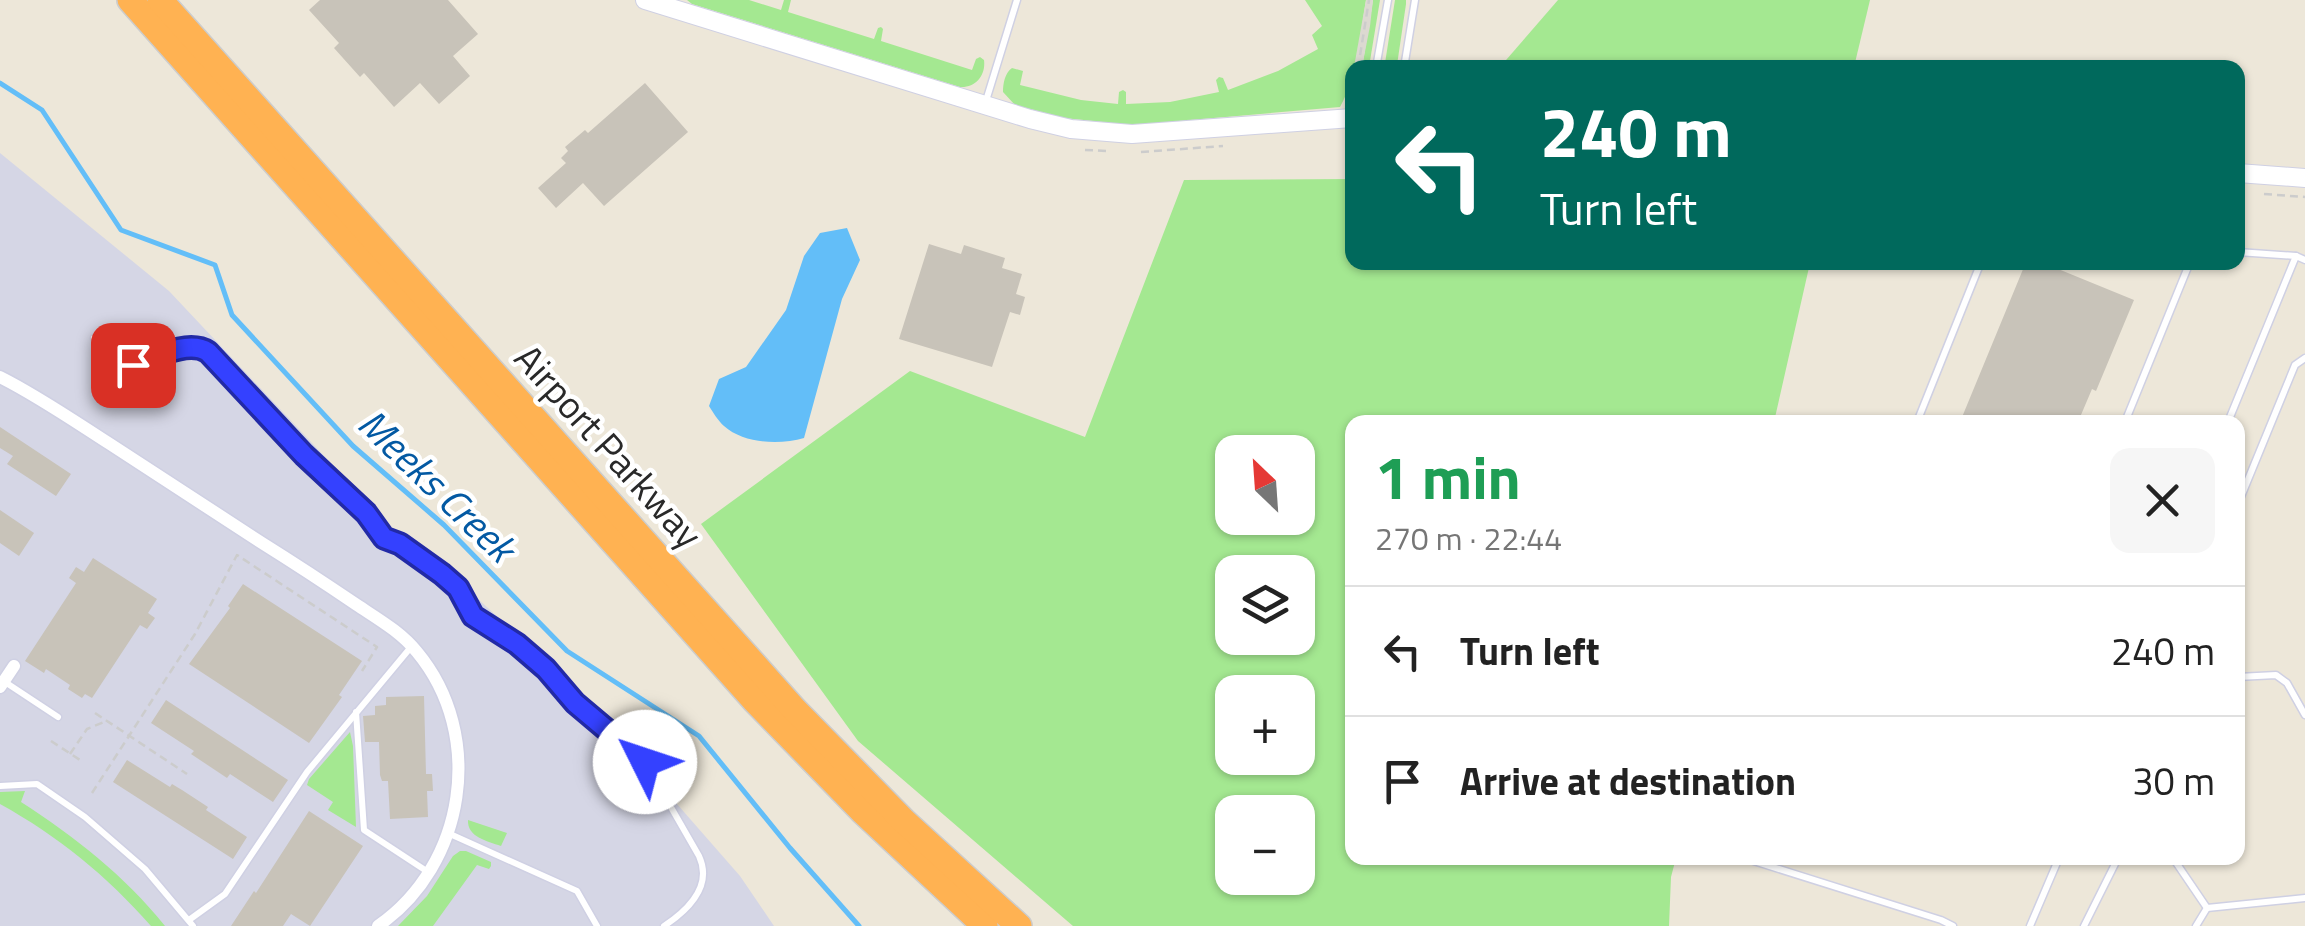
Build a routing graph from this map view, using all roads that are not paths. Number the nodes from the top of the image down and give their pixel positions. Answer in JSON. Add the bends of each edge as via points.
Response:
{"nodes":[{"id":1,"x":112,"y":0,"type":"edge"},
{"id":2,"x":130,"y":0,"type":"edge"},
{"id":3,"x":160,"y":0,"type":"edge"},
{"id":4,"x":176,"y":0,"type":"edge"},
{"id":5,"x":646,"y":0,"type":"edge"},
{"id":6,"x":1017,"y":0,"type":"edge"},
{"id":7,"x":1388,"y":0,"type":"edge"},
{"id":8,"x":1415,"y":0,"type":"edge"},
{"id":9,"x":1377,"y":60,"type":"edge"},
{"id":10,"x":1405,"y":60,"type":"edge"},
{"id":11,"x":249,"y":100,"type":"junction"},
{"id":12,"x":984,"y":105,"type":"junction"},
{"id":13,"x":1345,"y":110,"type":"edge"},
{"id":14,"x":2245,"y":174,"type":"edge"},
{"id":15,"x":2305,"y":178,"type":"edge"},
{"id":16,"x":2245,"y":252,"type":"edge"},
{"id":17,"x":2296,"y":256,"type":"junction"},
{"id":18,"x":2305,"y":260,"type":"edge"},
{"id":19,"x":1979,"y":270,"type":"edge"},
{"id":20,"x":2187,"y":270,"type":"edge"},
{"id":21,"x":94,"y":338,"type":"dead end"},
{"id":22,"x":2305,"y":358,"type":"edge"},
{"id":23,"x":454,"y":362,"type":"junction"},
{"id":24,"x":0,"y":376,"type":"edge"},
{"id":25,"x":1920,"y":415,"type":"edge"},
{"id":26,"x":2128,"y":415,"type":"edge"},
{"id":27,"x":2231,"y":415,"type":"edge"},
{"id":28,"x":2245,"y":487,"type":"edge"},
{"id":29,"x":412,"y":646,"type":"junction"},
{"id":30,"x":14,"y":666,"type":"dead end"},
{"id":31,"x":2245,"y":677,"type":"edge"},
{"id":32,"x":2,"y":684,"type":"edge"},
{"id":33,"x":356,"y":712,"type":"junction"},
{"id":34,"x":2305,"y":715,"type":"edge"},
{"id":35,"x":58,"y":718,"type":"dead end"},
{"id":36,"x":0,"y":786,"type":"edge"},
{"id":37,"x":448,"y":833,"type":"junction"},
{"id":38,"x":1766,"y":865,"type":"edge"},
{"id":39,"x":2056,"y":865,"type":"edge"},
{"id":40,"x":2114,"y":865,"type":"edge"},
{"id":41,"x":2178,"y":865,"type":"edge"},
{"id":42,"x":430,"y":873,"type":"junction"},
{"id":43,"x":2305,"y":898,"type":"edge"},
{"id":44,"x":2206,"y":908,"type":"junction"},
{"id":45,"x":191,"y":923,"type":"edge"},
{"id":46,"x":379,"y":926,"type":"edge"},
{"id":47,"x":597,"y":926,"type":"edge"},
{"id":48,"x":664,"y":926,"type":"edge"},
{"id":49,"x":985,"y":926,"type":"edge"},
{"id":50,"x":1020,"y":926,"type":"edge"},
{"id":51,"x":1952,"y":926,"type":"edge"},
{"id":52,"x":2030,"y":926,"type":"edge"},
{"id":53,"x":2084,"y":926,"type":"edge"},
{"id":54,"x":2196,"y":926,"type":"edge"}],
"edges":[{"from":1,"to":23,"type":"highway"},
{"from":2,"to":23,"type":"highway","name":"Airport Parkway"},
{"from":3,"to":11,"type":"highway","name":"Airport Parkway"},
{"from":4,"to":11,"type":"highway"},
{"from":5,"to":12,"type":"street"},
{"from":6,"to":12,"type":"lane"},
{"from":7,"to":9,"type":"lane"},
{"from":8,"to":10,"type":"lane"},
{"from":11,"to":50,"type":"highway","name":"Airport Parkway","via":[[796,710]]},
{"from":12,"to":13,"type":"street","via":[[1110,134]]},
{"from":14,"to":15,"type":"street"},
{"from":16,"to":17,"type":"lane"},
{"from":17,"to":18,"type":"lane"},
{"from":17,"to":27,"type":"lane"},
{"from":19,"to":25,"type":"lane"},
{"from":20,"to":26,"type":"lane"},
{"from":21,"to":48,"type":"lane","via":[[114,368],[202,347],[384,538],[442,574],[473,616],[517,644],[645,762],[704,871],[692,902]]},
{"from":22,"to":28,"type":"lane","via":[[2295,365]]},
{"from":23,"to":49,"type":"highway","name":"Airport Parkway","via":[[754,700]]},
{"from":24,"to":29,"type":"street"},
{"from":29,"to":33,"type":"lane"},
{"from":29,"to":37,"type":"street","via":[[442,691],[453,726],[458,786]]},
{"from":30,"to":32,"type":"street"},
{"from":31,"to":34,"type":"lane","via":[[2276,675]]},
{"from":32,"to":35,"type":"lane"},
{"from":33,"to":42,"type":"lane","via":[[364,830]]},
{"from":33,"to":45,"type":"lane","via":[[230,888]]},
{"from":36,"to":45,"type":"lane","via":[[38,784],[119,844]]},
{"from":37,"to":42,"type":"street"},
{"from":37,"to":47,"type":"lane","via":[[576,891]]},
{"from":38,"to":51,"type":"lane"},
{"from":39,"to":52,"type":"lane"},
{"from":40,"to":53,"type":"lane"},
{"from":41,"to":44,"type":"lane"},
{"from":42,"to":46,"type":"street"},
{"from":43,"to":44,"type":"lane"},
{"from":44,"to":54,"type":"lane"}]}
